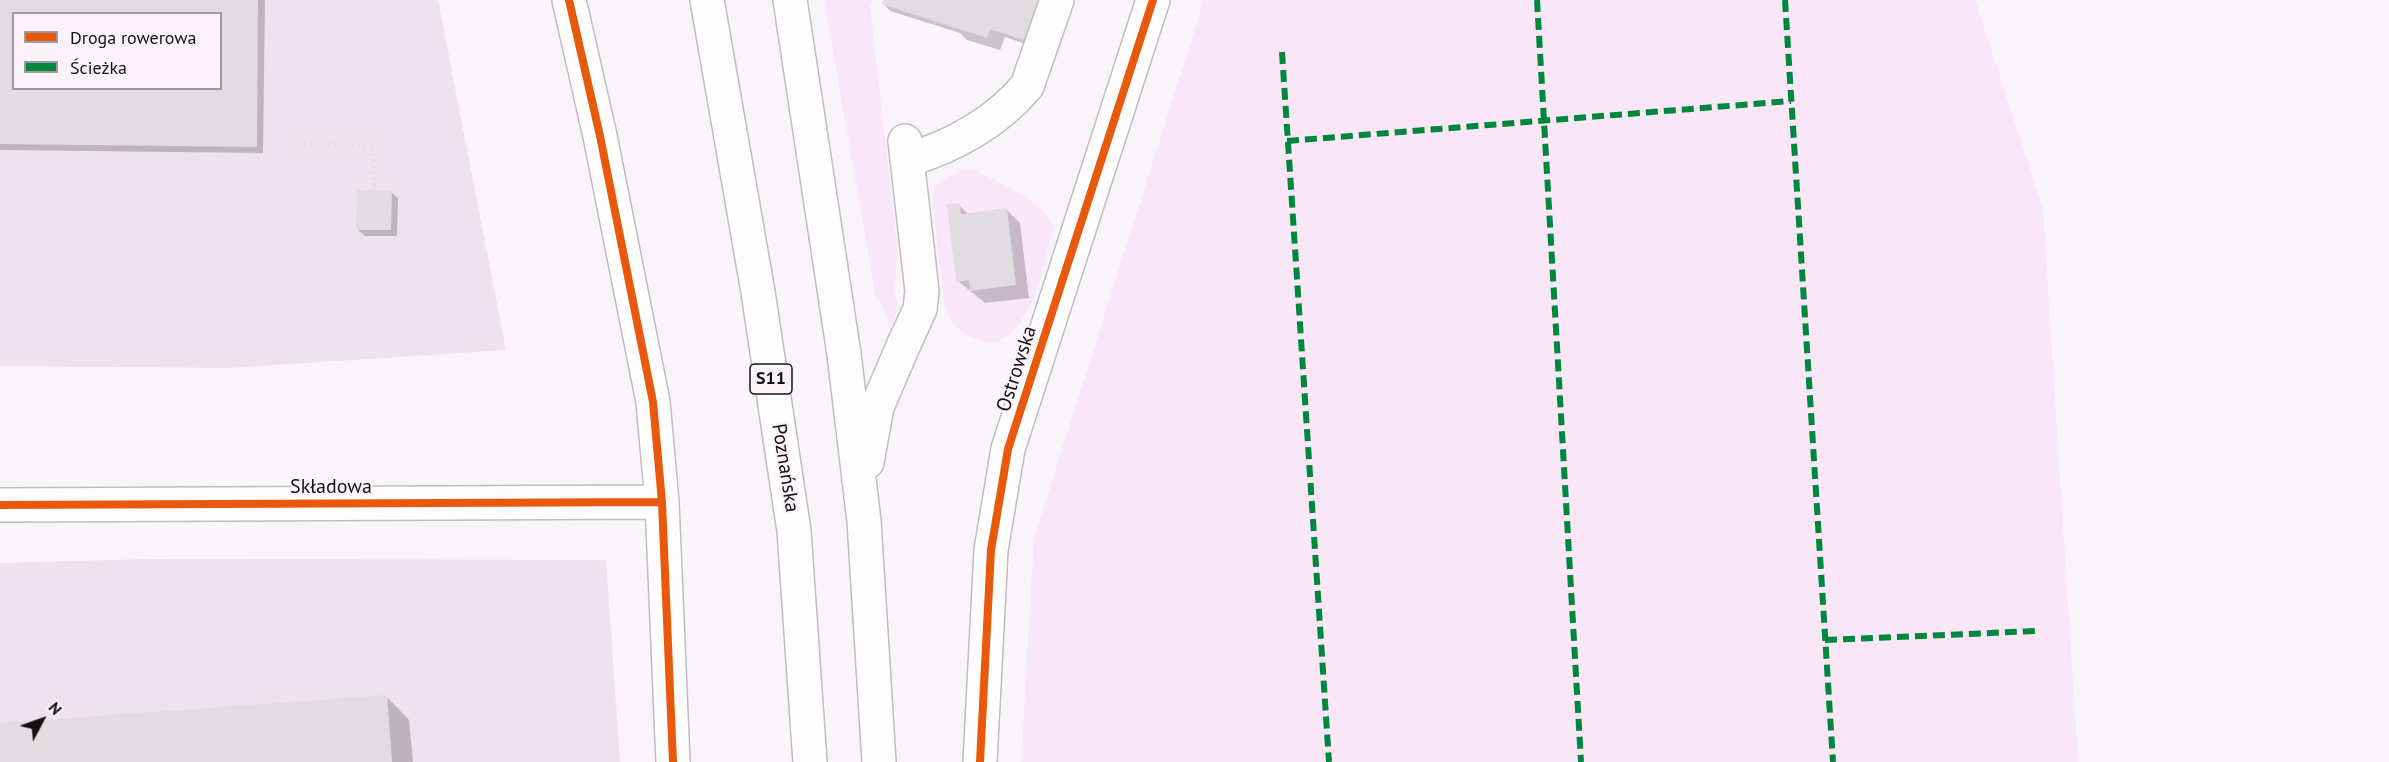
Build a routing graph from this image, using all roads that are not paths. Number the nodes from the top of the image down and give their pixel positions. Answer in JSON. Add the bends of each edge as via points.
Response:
{"nodes":[{"id":1,"x":569,"y":0,"type":"edge"},
{"id":2,"x":707,"y":0,"type":"edge"},
{"id":3,"x":790,"y":0,"type":"edge"},
{"id":4,"x":1057,"y":0,"type":"edge"},
{"id":5,"x":1153,"y":0,"type":"edge"},
{"id":6,"x":662,"y":502,"type":"junction"},
{"id":7,"x":0,"y":506,"type":"edge"},
{"id":8,"x":864,"y":521,"type":"junction"},
{"id":9,"x":673,"y":762,"type":"edge"},
{"id":10,"x":810,"y":762,"type":"edge"},
{"id":11,"x":879,"y":762,"type":"edge"},
{"id":12,"x":981,"y":762,"type":"edge"}],
"edges":[{"from":1,"to":6,"type":"main road","via":[[654,402]]},
{"from":2,"to":10,"type":"main road","name":"Poznańska","number":"S11","via":[[758,292],[794,531]]},
{"from":3,"to":8,"type":"main road","via":[[842,343]]},
{"from":4,"to":8,"type":"main road","via":[[1027,86],[1021,93],[959,139],[906,150],[922,299],[874,421]]},
{"from":5,"to":12,"type":"main road","name":"Ostrowska","via":[[1008,449],[991,550]]},
{"from":6,"to":7,"type":"main road","name":"Składowa"},
{"from":6,"to":9,"type":"main road"},
{"from":8,"to":11,"type":"main road"}]}
